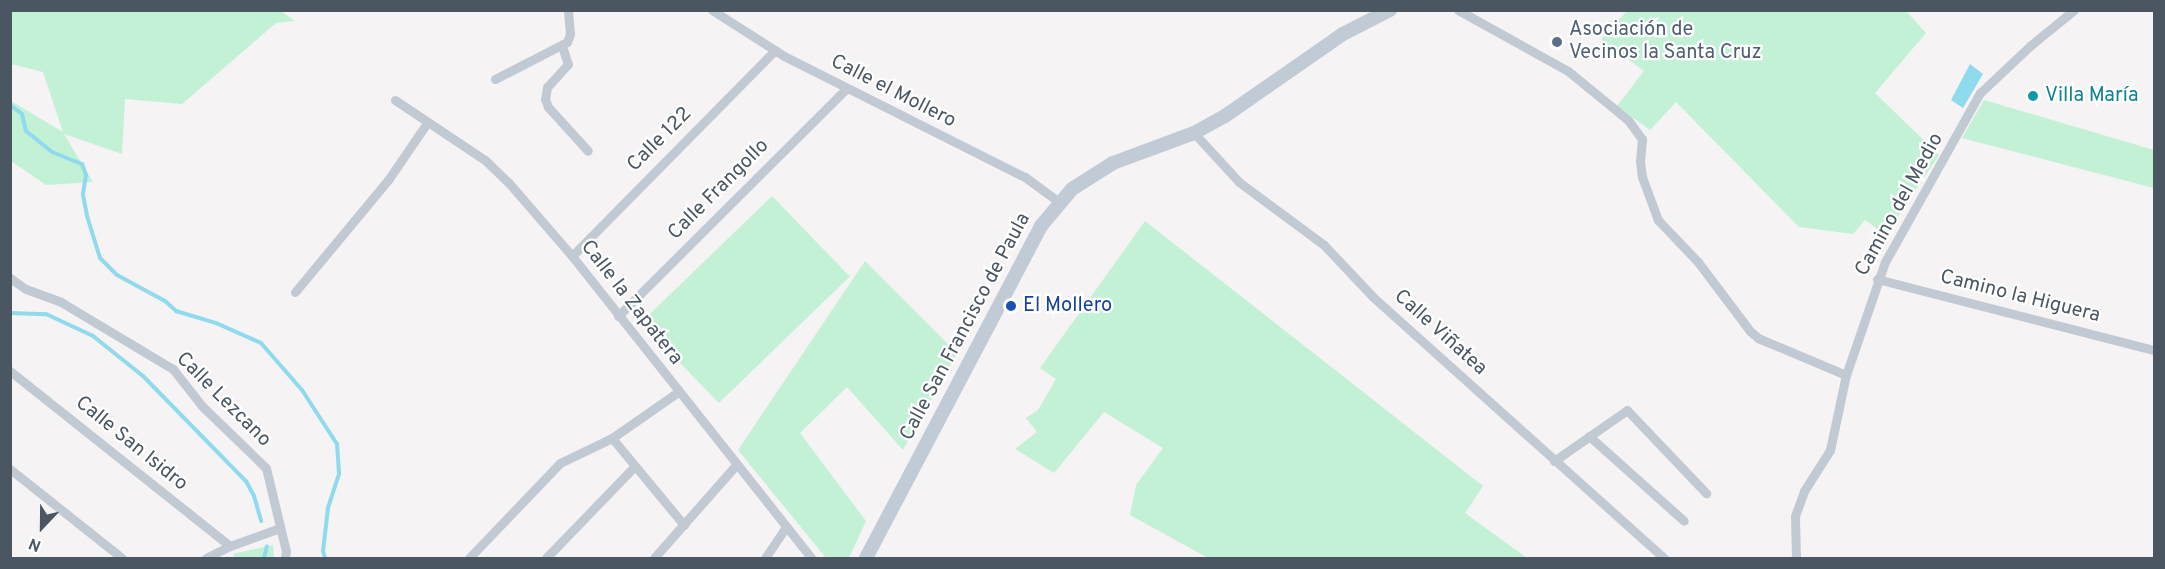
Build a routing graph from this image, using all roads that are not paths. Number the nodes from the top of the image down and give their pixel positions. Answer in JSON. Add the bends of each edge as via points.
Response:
{"nodes":[{"id":1,"x":568,"y":10,"type":"edge"},
{"id":2,"x":712,"y":10,"type":"edge"},
{"id":3,"x":1458,"y":10,"type":"edge"},
{"id":4,"x":2074,"y":10,"type":"edge"},
{"id":5,"x":1381,"y":12,"type":"edge"},
{"id":6,"x":561,"y":46,"type":"junction"},
{"id":7,"x":775,"y":50,"type":"junction"},
{"id":8,"x":495,"y":79,"type":"dead end"},
{"id":9,"x":846,"y":89,"type":"junction"},
{"id":10,"x":394,"y":100,"type":"dead end"},
{"id":11,"x":427,"y":123,"type":"junction"},
{"id":12,"x":1194,"y":132,"type":"junction"},
{"id":13,"x":588,"y":151,"type":"dead end"},
{"id":14,"x":1059,"y":202,"type":"junction"},
{"id":15,"x":572,"y":256,"type":"junction"},
{"id":16,"x":10,"y":278,"type":"edge"},
{"id":17,"x":1877,"y":279,"type":"junction"},
{"id":18,"x":295,"y":292,"type":"dead end"},
{"id":19,"x":618,"y":316,"type":"junction"},
{"id":20,"x":2154,"y":350,"type":"edge"},
{"id":21,"x":10,"y":371,"type":"edge"},
{"id":22,"x":1846,"y":375,"type":"junction"},
{"id":23,"x":678,"y":392,"type":"junction"},
{"id":24,"x":1589,"y":436,"type":"junction"},
{"id":25,"x":612,"y":438,"type":"junction"},
{"id":26,"x":1554,"y":461,"type":"junction"},
{"id":27,"x":735,"y":466,"type":"junction"},
{"id":28,"x":634,"y":467,"type":"junction"},
{"id":29,"x":10,"y":469,"type":"edge"},
{"id":30,"x":1706,"y":493,"type":"dead end"},
{"id":31,"x":1684,"y":521,"type":"dead end"},
{"id":32,"x":684,"y":525,"type":"junction"},
{"id":33,"x":280,"y":528,"type":"junction"},
{"id":34,"x":785,"y":528,"type":"junction"},
{"id":35,"x":230,"y":546,"type":"junction"},
{"id":36,"x":122,"y":558,"type":"edge"},
{"id":37,"x":206,"y":558,"type":"edge"},
{"id":38,"x":285,"y":558,"type":"edge"},
{"id":39,"x":469,"y":558,"type":"edge"},
{"id":40,"x":546,"y":558,"type":"edge"},
{"id":41,"x":654,"y":558,"type":"edge"},
{"id":42,"x":765,"y":558,"type":"edge"},
{"id":43,"x":811,"y":558,"type":"edge"},
{"id":44,"x":866,"y":558,"type":"edge"},
{"id":45,"x":1664,"y":558,"type":"edge"},
{"id":46,"x":1796,"y":558,"type":"edge"}],
"edges":[{"from":1,"to":6,"type":"street","via":[[570,34]]},
{"from":2,"to":7,"type":"street","name":"Calle el Mollero"},
{"from":3,"to":22,"type":"street","via":[[1568,71],[1628,120],[1642,139],[1642,177],[1658,220],[1698,262],[1750,331],[1758,338]]},
{"from":4,"to":17,"type":"street","name":"Camino del Medio","via":[[1980,93]]},
{"from":5,"to":12,"type":"main road","name":"Calle San Francisco de Paula","via":[[1343,34],[1254,98]]},
{"from":6,"to":8,"type":"street"},
{"from":6,"to":13,"type":"street","via":[[568,64],[548,87],[545,99]]},
{"from":7,"to":9,"type":"street","name":"Calle el Mollero"},
{"from":7,"to":15,"type":"street","name":"Calle 122"},
{"from":9,"to":14,"type":"street","name":"Calle el Mollero","via":[[1025,177]]},
{"from":9,"to":19,"type":"street","name":"Calle Frangollo"},
{"from":10,"to":11,"type":"street","name":"Calle la Zapatera"},
{"from":11,"to":15,"type":"street","name":"Calle la Zapatera","via":[[485,160]]},
{"from":11,"to":18,"type":"street","via":[[388,180]]},
{"from":12,"to":14,"type":"main road","name":"Calle San Francisco de Paula","via":[[1113,162],[1089,176]]},
{"from":12,"to":26,"type":"street","name":"Calle Viñatea","via":[[1239,182],[1324,245],[1373,297]]},
{"from":14,"to":44,"type":"main road","name":"Calle San Francisco de Paula","via":[[1041,226]]},
{"from":15,"to":19,"type":"street","name":"Calle la Zapatera"},
{"from":16,"to":33,"type":"street","name":"Calle Lezcano","via":[[26,289],[61,302],[173,369],[202,406],[266,468]]},
{"from":17,"to":20,"type":"street","name":"Camino la Higuera"},
{"from":17,"to":22,"type":"street","name":"Camino del Medio"},
{"from":19,"to":23,"type":"street","name":"Calle la Zapatera"},
{"from":21,"to":35,"type":"street","name":"Calle San Isidro"},
{"from":22,"to":46,"type":"street","name":"Camino del Medio","via":[[1830,450],[1804,491],[1795,516]]},
{"from":23,"to":25,"type":"street"},
{"from":23,"to":27,"type":"street","name":"Calle la Zapatera"},
{"from":24,"to":26,"type":"street"},
{"from":24,"to":30,"type":"street","via":[[1627,410]]},
{"from":24,"to":31,"type":"street"},
{"from":25,"to":28,"type":"street"},
{"from":25,"to":39,"type":"street","via":[[560,463]]},
{"from":26,"to":45,"type":"street","name":"Calle Viñatea"},
{"from":27,"to":32,"type":"street"},
{"from":27,"to":34,"type":"street","name":"Calle la Zapatera"},
{"from":28,"to":32,"type":"street"},
{"from":28,"to":40,"type":"street"},
{"from":29,"to":36,"type":"street"},
{"from":32,"to":41,"type":"street"},
{"from":33,"to":35,"type":"street"},
{"from":33,"to":38,"type":"street","name":"Calle Lezcano"},
{"from":34,"to":42,"type":"street"},
{"from":34,"to":43,"type":"street","name":"Calle la Zapatera"},
{"from":35,"to":37,"type":"street"}]}
